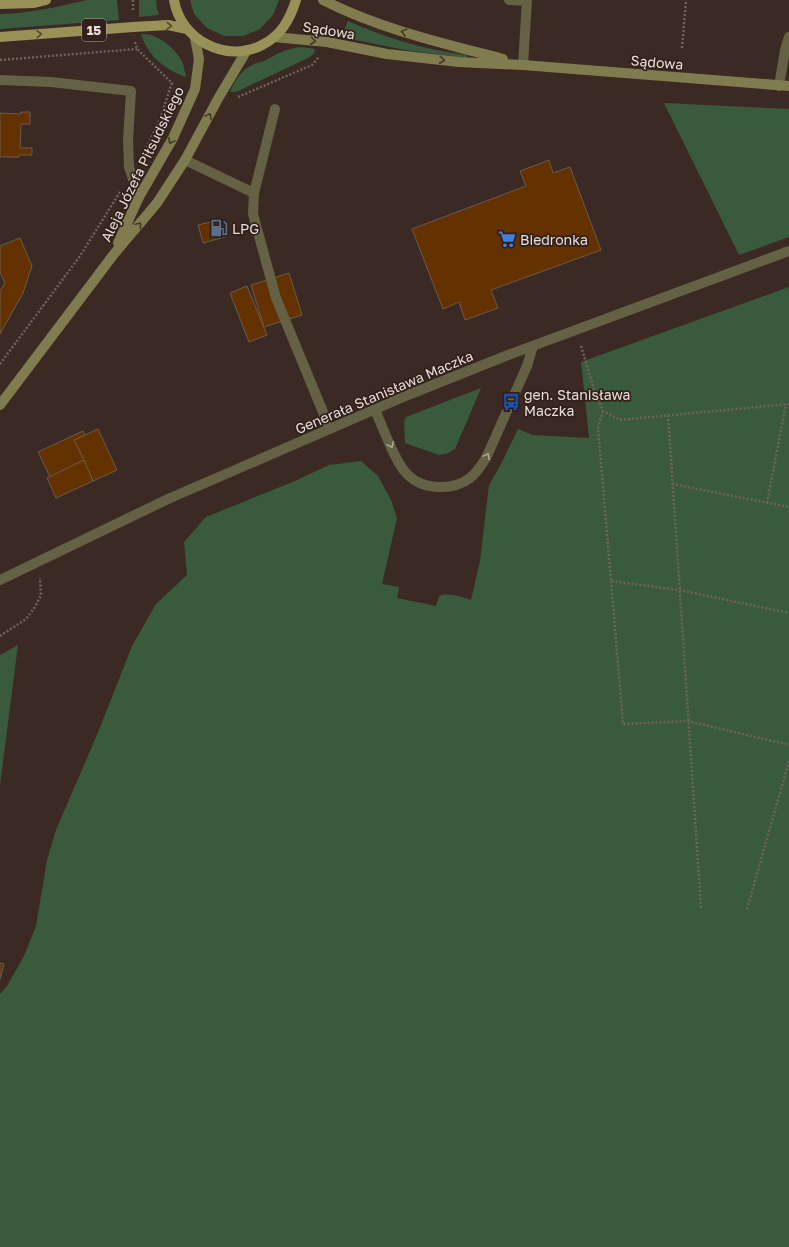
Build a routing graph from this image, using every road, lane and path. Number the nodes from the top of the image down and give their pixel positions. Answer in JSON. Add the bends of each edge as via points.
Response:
{"nodes":[{"id":1,"x":46,"y":0,"type":"edge"},
{"id":2,"x":133,"y":0,"type":"edge"},
{"id":3,"x":174,"y":0,"type":"edge"},
{"id":4,"x":296,"y":0,"type":"edge"},
{"id":5,"x":323,"y":0,"type":"edge"},
{"id":6,"x":509,"y":0,"type":"edge"},
{"id":7,"x":527,"y":0,"type":"edge"},
{"id":8,"x":686,"y":0,"type":"edge"},
{"id":9,"x":0,"y":4,"type":"edge"},
{"id":10,"x":134,"y":27,"type":"junction"},
{"id":11,"x":187,"y":29,"type":"junction"},
{"id":12,"x":0,"y":37,"type":"edge"},
{"id":13,"x":274,"y":37,"type":"junction"},
{"id":14,"x":789,"y":37,"type":"edge"},
{"id":15,"x":196,"y":38,"type":"junction"},
{"id":16,"x":327,"y":42,"type":"junction"},
{"id":17,"x":682,"y":48,"type":"dead end"},
{"id":18,"x":137,"y":49,"type":"junction"},
{"id":19,"x":247,"y":50,"type":"junction"},
{"id":20,"x":0,"y":60,"type":"edge"},
{"id":21,"x":523,"y":65,"type":"junction"},
{"id":22,"x":0,"y":80,"type":"edge"},
{"id":23,"x":784,"y":86,"type":"edge"},
{"id":24,"x":233,"y":98,"type":"dead end"},
{"id":25,"x":275,"y":108,"type":"dead end"},
{"id":26,"x":185,"y":160,"type":"junction"},
{"id":27,"x":132,"y":173,"type":"junction"},
{"id":28,"x":254,"y":193,"type":"junction"},
{"id":29,"x":139,"y":197,"type":"junction"},
{"id":30,"x":789,"y":251,"type":"edge"},
{"id":31,"x":114,"y":254,"type":"junction"},
{"id":32,"x":581,"y":345,"type":"dead end"},
{"id":33,"x":533,"y":346,"type":"junction"},
{"id":34,"x":0,"y":364,"type":"edge"},
{"id":35,"x":787,"y":404,"type":"edge"},
{"id":36,"x":0,"y":405,"type":"edge"},
{"id":37,"x":375,"y":410,"type":"junction"},
{"id":38,"x":603,"y":411,"type":"junction"},
{"id":39,"x":668,"y":415,"type":"junction"},
{"id":40,"x":330,"y":429,"type":"junction"},
{"id":41,"x":672,"y":484,"type":"junction"},
{"id":42,"x":767,"y":503,"type":"junction"},
{"id":43,"x":789,"y":507,"type":"edge"},
{"id":44,"x":39,"y":561,"type":"junction"},
{"id":45,"x":0,"y":580,"type":"edge"},
{"id":46,"x":611,"y":581,"type":"junction"},
{"id":47,"x":680,"y":590,"type":"junction"},
{"id":48,"x":789,"y":613,"type":"edge"},
{"id":49,"x":0,"y":636,"type":"edge"},
{"id":50,"x":688,"y":722,"type":"junction"},
{"id":51,"x":789,"y":745,"type":"edge"},
{"id":52,"x":789,"y":761,"type":"edge"},
{"id":53,"x":701,"y":908,"type":"dead end"},
{"id":54,"x":747,"y":909,"type":"dead end"}],
"edges":[{"from":1,"to":9,"type":"main road"},
{"from":2,"to":10,"type":"path"},
{"from":3,"to":11,"type":"main road"},
{"from":4,"to":13,"type":"main road","via":[[285,27]]},
{"from":21,"to":5,"type":"main road","name":"Sądowa","one_way":true,"via":[[387,28]]},
{"from":6,"to":7,"type":"street"},
{"from":7,"to":21,"type":"street"},
{"from":8,"to":17,"type":"path"},
{"from":10,"to":11,"type":"main road","number":"15","one_way":true,"via":[[168,25]]},
{"from":12,"to":10,"type":"main road","number":"15","one_way":true},
{"from":10,"to":18,"type":"path"},
{"from":11,"to":15,"type":"main road"},
{"from":13,"to":16,"type":"main road","name":"Sądowa","one_way":true},
{"from":13,"to":19,"type":"main road","via":[[261,46]]},
{"from":14,"to":23,"type":"street","via":[[785,50]]},
{"from":15,"to":19,"type":"main road","via":[[211,47],[229,51]]},
{"from":15,"to":29,"type":"main road","name":"Aleja Józefa Piłsudskiego","one_way":true,"via":[[199,59],[195,89],[173,138]]},
{"from":16,"to":21,"type":"main road","name":"Sądowa","one_way":true,"via":[[395,55],[458,62]]},
{"from":16,"to":24,"type":"path","via":[[321,56],[312,65]]},
{"from":18,"to":20,"type":"path"},
{"from":18,"to":27,"type":"path","via":[[172,83],[160,119]]},
{"from":26,"to":19,"type":"main road","name":"Aleja Józefa Piłsudskiego","one_way":true},
{"from":21,"to":23,"type":"main road","name":"Sądowa"},
{"from":22,"to":27,"type":"street","via":[[51,82],[132,91],[128,140],[129,167]]},
{"from":25,"to":28,"type":"street"},
{"from":26,"to":28,"type":"street"},
{"from":31,"to":26,"type":"main road","name":"Aleja Józefa Piłsudskiego","one_way":true,"via":[[157,203]]},
{"from":27,"to":29,"type":"street"},
{"from":27,"to":34,"type":"path","via":[[80,256]]},
{"from":28,"to":40,"type":"street","via":[[253,214],[276,298]]},
{"from":29,"to":31,"type":"main road","name":"Aleja Józefa Piłsudskiego"},
{"from":30,"to":33,"type":"street","name":"Generała Stanisława Maczka"},
{"from":31,"to":36,"type":"main road","name":"Aleja Józefa Piłsudskiego"},
{"from":32,"to":38,"type":"path"},
{"from":33,"to":37,"type":"street","name":"Generała Stanisława Maczka"},
{"from":37,"to":33,"type":"street","one_way":true,"via":[[399,464],[408,475],[419,484],[446,487],[460,484],[480,469],[487,456],[527,366]]},
{"from":35,"to":39,"type":"path"},
{"from":35,"to":42,"type":"path"},
{"from":37,"to":40,"type":"street","name":"Generała Stanisława Maczka"},
{"from":38,"to":39,"type":"path","via":[[620,420]]},
{"from":38,"to":46,"type":"path","via":[[598,428]]},
{"from":39,"to":41,"type":"path"},
{"from":40,"to":44,"type":"street","name":"Generała Stanisława Maczka","via":[[168,499]]},
{"from":41,"to":42,"type":"path"},
{"from":41,"to":47,"type":"path"},
{"from":42,"to":43,"type":"path"},
{"from":44,"to":45,"type":"street","name":"Generała Stanisława Maczka"},
{"from":44,"to":49,"type":"path","via":[[41,595],[35,607],[26,619]]},
{"from":46,"to":47,"type":"path"},
{"from":46,"to":50,"type":"path","via":[[624,724]]},
{"from":47,"to":48,"type":"path"},
{"from":47,"to":50,"type":"path"},
{"from":50,"to":51,"type":"path"},
{"from":50,"to":53,"type":"path"},
{"from":52,"to":54,"type":"path"}]}
